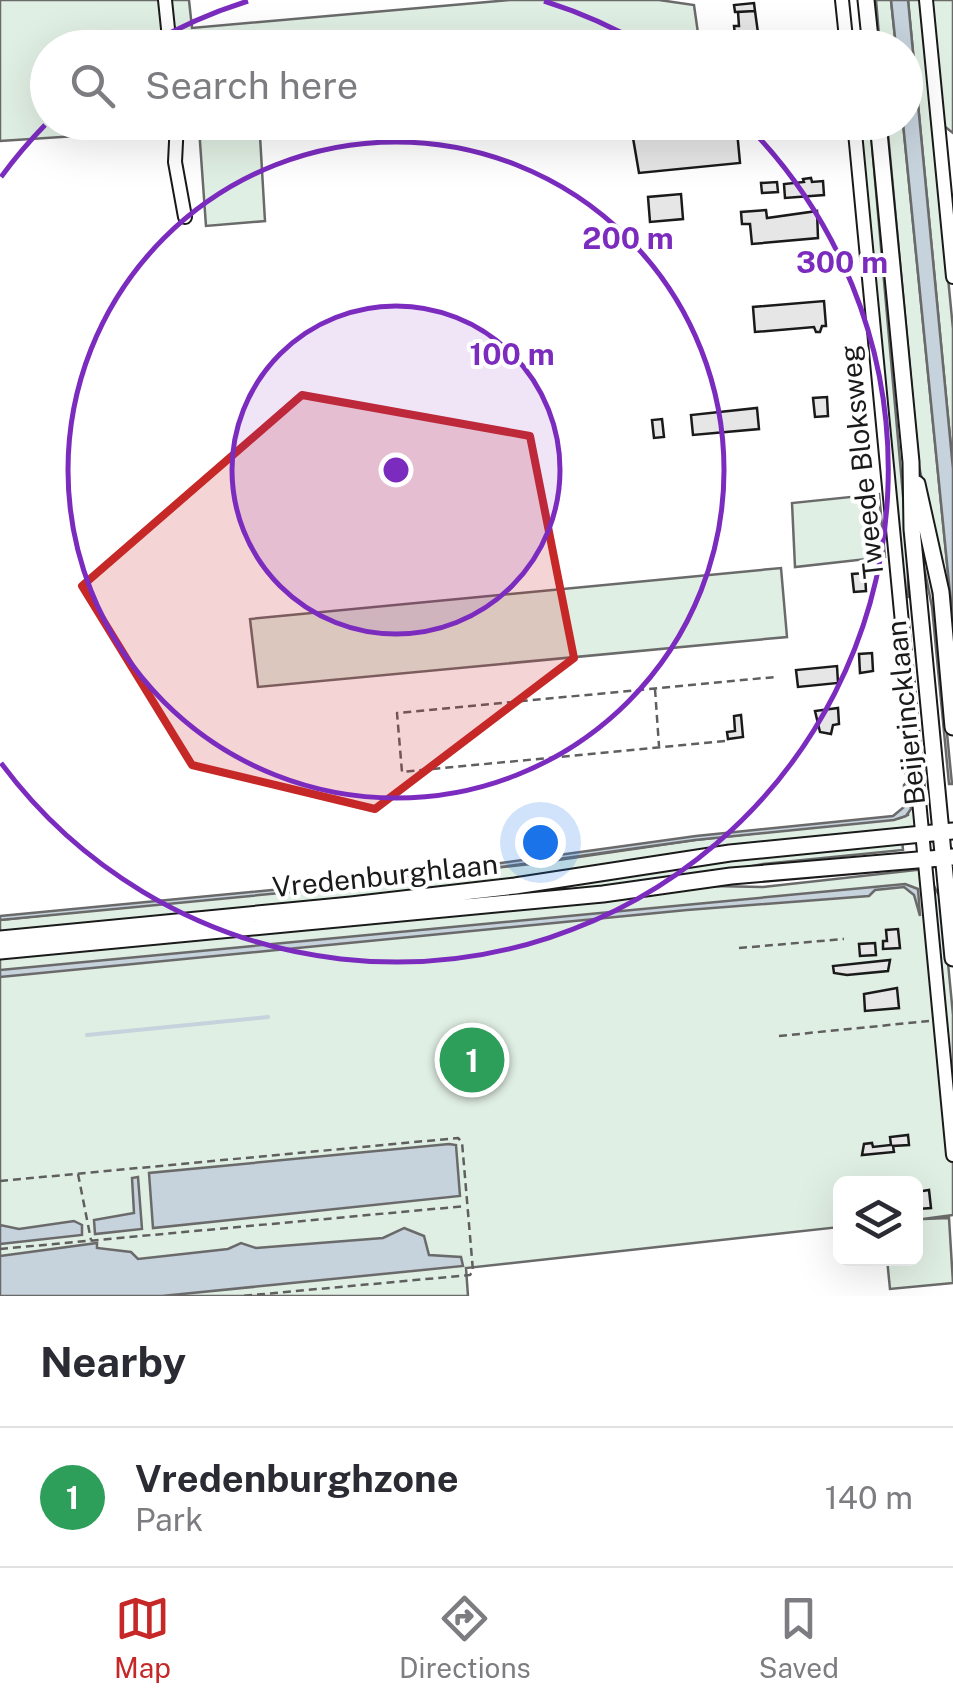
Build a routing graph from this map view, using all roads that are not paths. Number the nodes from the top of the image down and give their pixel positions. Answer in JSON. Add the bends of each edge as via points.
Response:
{"nodes":[{"id":1,"x":165,"y":0,"type":"edge"},
{"id":2,"x":842,"y":0,"type":"edge"},
{"id":3,"x":866,"y":0,"type":"edge"},
{"id":4,"x":926,"y":0,"type":"edge"},
{"id":5,"x":168,"y":30,"type":"edge"},
{"id":6,"x":845,"y":30,"type":"edge"},
{"id":7,"x":868,"y":30,"type":"edge"},
{"id":8,"x":946,"y":138,"type":"edge"},
{"id":9,"x":177,"y":140,"type":"edge"},
{"id":10,"x":856,"y":140,"type":"edge"},
{"id":11,"x":880,"y":140,"type":"edge"},
{"id":12,"x":185,"y":217,"type":"dead end"},
{"id":13,"x":953,"y":277,"type":"edge"},
{"id":14,"x":911,"y":462,"type":"junction"},
{"id":15,"x":953,"y":726,"type":"edge"},
{"id":16,"x":947,"y":832,"type":"edge"},
{"id":17,"x":922,"y":834,"type":"junction"},
{"id":18,"x":948,"y":858,"type":"edge"},
{"id":19,"x":924,"y":860,"type":"junction"},
{"id":20,"x":0,"y":939,"type":"edge"},
{"id":21,"x":0,"y":951,"type":"edge"},
{"id":22,"x":953,"y":958,"type":"edge"},
{"id":23,"x":953,"y":1155,"type":"edge"}],
"edges":[{"from":1,"to":5,"type":"street"},
{"from":2,"to":6,"type":"street"},
{"from":3,"to":7,"type":"main road"},
{"from":4,"to":8,"type":"street"},
{"from":8,"to":13,"type":"street"},
{"from":9,"to":12,"type":"street"},
{"from":10,"to":17,"type":"street","name":"Tweede Bloksweg"},
{"from":11,"to":14,"type":"main road","name":"Beijerincklaan"},
{"from":14,"to":15,"type":"main road","name":"Beijerincklaan","via":[[941,592]]},
{"from":14,"to":16,"type":"main road","name":"Beijerincklaan","via":[[912,530]]},
{"from":16,"to":17,"type":"main road","name":"Vredenburghlaan"},
{"from":16,"to":18,"type":"main road","name":"Beijerincklaan"},
{"from":17,"to":19,"type":"street","name":"Tweede Bloksweg"},
{"from":17,"to":20,"type":"main road","name":"Vredenburghlaan","via":[[351,905]]},
{"from":18,"to":19,"type":"main road","name":"Vredenburghlaan"},
{"from":18,"to":22,"type":"main road","name":"Beijerincklaan"},
{"from":19,"to":21,"type":"main road","name":"Vredenburghlaan"},
{"from":19,"to":23,"type":"street","name":"Tweede Bloksweg"}]}
